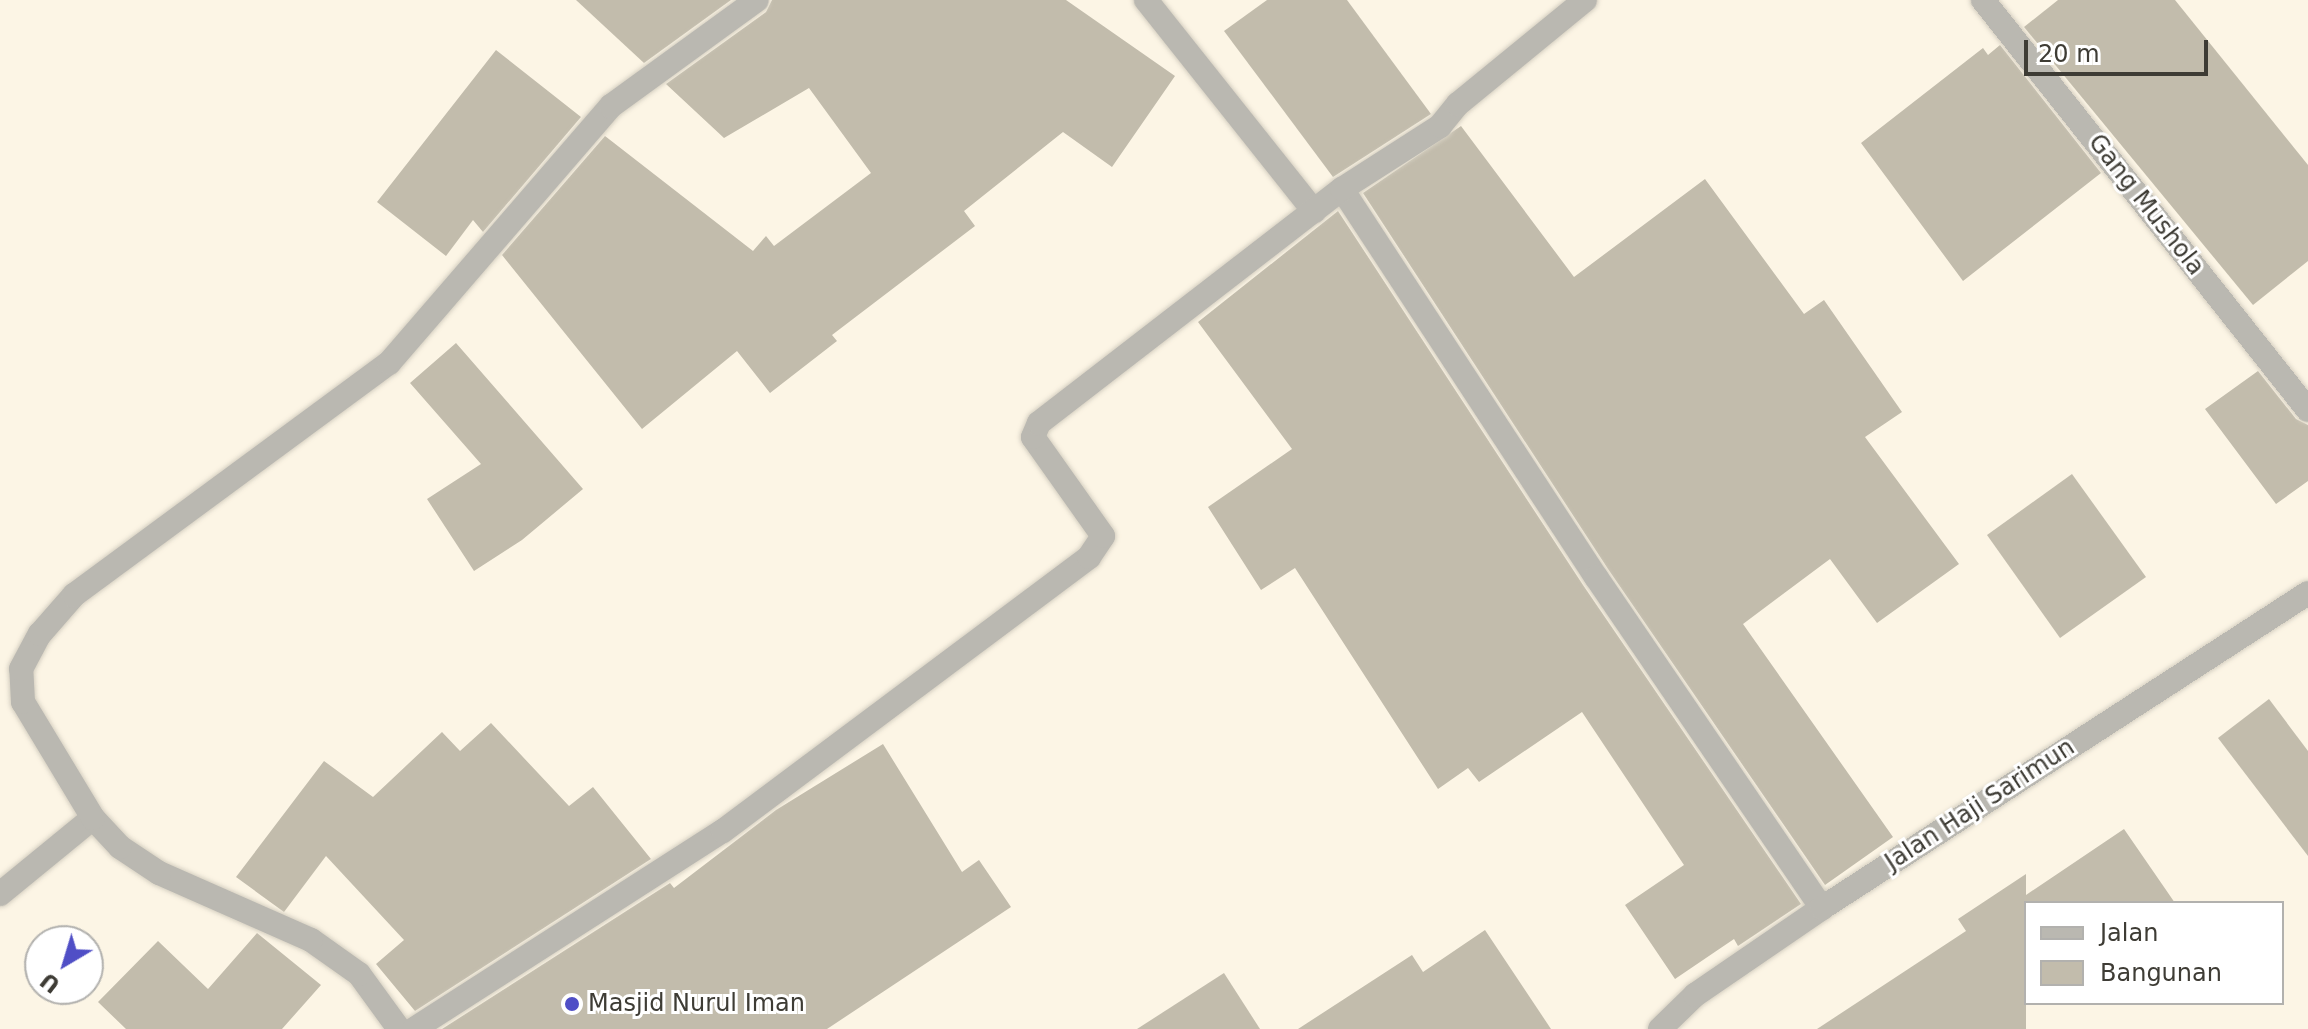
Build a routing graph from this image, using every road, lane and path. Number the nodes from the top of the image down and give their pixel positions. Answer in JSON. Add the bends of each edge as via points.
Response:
{"nodes":[{"id":1,"x":757,"y":0,"type":"edge"},
{"id":2,"x":1146,"y":0,"type":"edge"},
{"id":3,"x":1585,"y":0,"type":"edge"},
{"id":4,"x":1983,"y":0,"type":"edge"},
{"id":5,"x":1342,"y":189,"type":"junction"},
{"id":6,"x":1314,"y":211,"type":"junction"},
{"id":7,"x":2308,"y":410,"type":"edge"},
{"id":8,"x":2308,"y":593,"type":"edge"},
{"id":9,"x":93,"y":818,"type":"junction"},
{"id":10,"x":0,"y":894,"type":"edge"},
{"id":11,"x":1822,"y":908,"type":"junction"},
{"id":12,"x":399,"y":1029,"type":"edge"},
{"id":13,"x":414,"y":1029,"type":"edge"},
{"id":14,"x":1660,"y":1029,"type":"edge"}],
"edges":[{"from":1,"to":9,"type":"street","via":[[611,106],[389,363],[74,595],[40,634],[21,669],[23,702]]},
{"from":2,"to":6,"type":"street"},
{"from":3,"to":5,"type":"street","via":[[1458,104],[1440,126]]},
{"from":4,"to":7,"type":"street","name":"Gang Mushola"},
{"from":5,"to":6,"type":"street"},
{"from":5,"to":11,"type":"street","via":[[1596,577]]},
{"from":6,"to":13,"type":"street","via":[[1034,430],[1033,437],[1103,536],[1089,557],[723,831]]},
{"from":8,"to":11,"type":"street","name":"Jalan Haji Sarimun"},
{"from":9,"to":10,"type":"street"},
{"from":9,"to":12,"type":"street","via":[[120,847],[159,873],[311,940],[359,974]]},
{"from":11,"to":14,"type":"street","name":"Jalan Haji Sarimun","via":[[1695,995]]}]}
